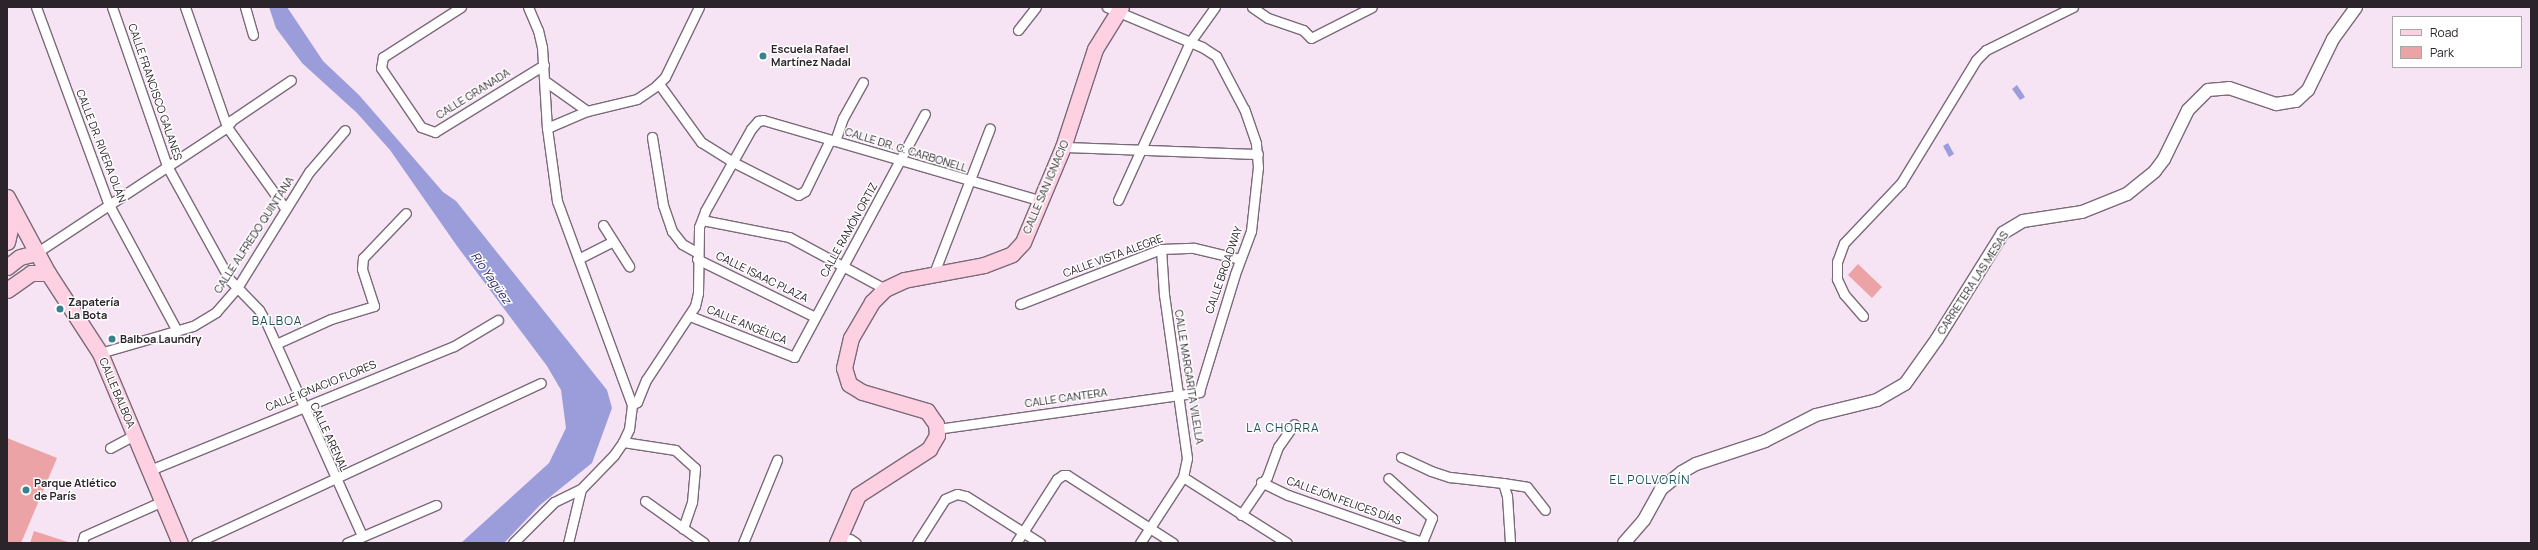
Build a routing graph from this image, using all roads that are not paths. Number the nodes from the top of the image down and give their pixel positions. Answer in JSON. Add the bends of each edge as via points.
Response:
{"nodes":[{"id":1,"x":36,"y":7,"type":"edge"},
{"id":2,"x":112,"y":7,"type":"edge"},
{"id":3,"x":185,"y":7,"type":"edge"},
{"id":4,"x":246,"y":7,"type":"edge"},
{"id":5,"x":461,"y":7,"type":"edge"},
{"id":6,"x":528,"y":7,"type":"edge"},
{"id":7,"x":699,"y":7,"type":"edge"},
{"id":8,"x":1036,"y":7,"type":"edge"},
{"id":9,"x":1215,"y":7,"type":"edge"},
{"id":10,"x":1252,"y":7,"type":"edge"},
{"id":11,"x":1372,"y":7,"type":"edge"},
{"id":12,"x":2073,"y":7,"type":"edge"},
{"id":13,"x":2356,"y":7,"type":"edge"},
{"id":14,"x":1114,"y":9,"type":"edge"},
{"id":15,"x":1018,"y":30,"type":"dead end"},
{"id":16,"x":253,"y":35,"type":"dead end"},
{"id":17,"x":1190,"y":42,"type":"junction"},
{"id":18,"x":544,"y":65,"type":"junction"},
{"id":19,"x":291,"y":80,"type":"dead end"},
{"id":20,"x":545,"y":81,"type":"junction"},
{"id":21,"x":863,"y":82,"type":"dead end"},
{"id":22,"x":658,"y":84,"type":"junction"},
{"id":23,"x":587,"y":111,"type":"junction"},
{"id":24,"x":925,"y":114,"type":"dead end"},
{"id":25,"x":227,"y":126,"type":"junction"},
{"id":26,"x":547,"y":128,"type":"junction"},
{"id":27,"x":990,"y":128,"type":"dead end"},
{"id":28,"x":345,"y":130,"type":"dead end"},
{"id":29,"x":652,"y":137,"type":"dead end"},
{"id":30,"x":833,"y":141,"type":"junction"},
{"id":31,"x":1063,"y":147,"type":"junction"},
{"id":32,"x":1140,"y":149,"type":"junction"},
{"id":33,"x":1258,"y":154,"type":"junction"},
{"id":34,"x":901,"y":160,"type":"junction"},
{"id":35,"x":733,"y":162,"type":"junction"},
{"id":36,"x":167,"y":166,"type":"junction"},
{"id":37,"x":970,"y":181,"type":"junction"},
{"id":38,"x":1118,"y":200,"type":"dead end"},
{"id":39,"x":1041,"y":202,"type":"junction"},
{"id":40,"x":109,"y":205,"type":"junction"},
{"id":41,"x":10,"y":206,"type":"edge"},
{"id":42,"x":285,"y":208,"type":"junction"},
{"id":43,"x":406,"y":213,"type":"dead end"},
{"id":44,"x":702,"y":220,"type":"junction"},
{"id":45,"x":603,"y":225,"type":"dead end"},
{"id":46,"x":613,"y":241,"type":"junction"},
{"id":47,"x":7,"y":242,"type":"edge"},
{"id":48,"x":1161,"y":249,"type":"junction"},
{"id":49,"x":36,"y":253,"type":"junction"},
{"id":50,"x":698,"y":256,"type":"junction"},
{"id":51,"x":580,"y":258,"type":"junction"},
{"id":52,"x":1240,"y":258,"type":"junction"},
{"id":53,"x":843,"y":265,"type":"junction"},
{"id":54,"x":629,"y":266,"type":"dead end"},
{"id":55,"x":7,"y":267,"type":"edge"},
{"id":56,"x":48,"y":273,"type":"junction"},
{"id":57,"x":934,"y":273,"type":"junction"},
{"id":58,"x":7,"y":280,"type":"edge"},
{"id":59,"x":237,"y":288,"type":"junction"},
{"id":60,"x":885,"y":289,"type":"junction"},
{"id":61,"x":7,"y":290,"type":"edge"},
{"id":62,"x":1020,"y":304,"type":"dead end"},
{"id":63,"x":690,"y":316,"type":"junction"},
{"id":64,"x":1863,"y":316,"type":"dead end"},
{"id":65,"x":815,"y":317,"type":"junction"},
{"id":66,"x":498,"y":320,"type":"dead end"},
{"id":67,"x":178,"y":331,"type":"junction"},
{"id":68,"x":276,"y":344,"type":"junction"},
{"id":69,"x":100,"y":353,"type":"junction"},
{"id":70,"x":794,"y":357,"type":"joint"},
{"id":71,"x":541,"y":383,"type":"dead end"},
{"id":72,"x":1199,"y":392,"type":"joint"},
{"id":73,"x":1179,"y":394,"type":"junction"},
{"id":74,"x":632,"y":405,"type":"junction"},
{"id":75,"x":302,"y":406,"type":"junction"},
{"id":76,"x":1294,"y":424,"type":"dead end"},
{"id":77,"x":937,"y":429,"type":"junction"},
{"id":78,"x":134,"y":436,"type":"junction"},
{"id":79,"x":623,"y":442,"type":"junction"},
{"id":80,"x":110,"y":448,"type":"dead end"},
{"id":81,"x":1401,"y":457,"type":"dead end"},
{"id":82,"x":777,"y":460,"type":"dead end"},
{"id":83,"x":150,"y":470,"type":"junction"},
{"id":84,"x":1182,"y":477,"type":"junction"},
{"id":85,"x":335,"y":478,"type":"junction"},
{"id":86,"x":1388,"y":478,"type":"dead end"},
{"id":87,"x":1261,"y":482,"type":"junction"},
{"id":88,"x":1503,"y":483,"type":"junction"},
{"id":89,"x":581,"y":489,"type":"junction"},
{"id":90,"x":163,"y":501,"type":"junction"},
{"id":91,"x":645,"y":501,"type":"dead end"},
{"id":92,"x":436,"y":505,"type":"dead end"},
{"id":93,"x":1545,"y":510,"type":"dead end"},
{"id":94,"x":1241,"y":515,"type":"junction"},
{"id":95,"x":683,"y":528,"type":"junction"},
{"id":96,"x":1150,"y":528,"type":"junction"},
{"id":97,"x":1022,"y":532,"type":"junction"},
{"id":98,"x":362,"y":536,"type":"junction"},
{"id":99,"x":86,"y":541,"type":"edge"},
{"id":100,"x":848,"y":542,"type":"edge"},
{"id":101,"x":180,"y":543,"type":"edge"},
{"id":102,"x":196,"y":543,"type":"edge"},
{"id":103,"x":347,"y":543,"type":"edge"},
{"id":104,"x":512,"y":543,"type":"edge"},
{"id":105,"x":568,"y":543,"type":"edge"},
{"id":106,"x":704,"y":543,"type":"edge"},
{"id":107,"x":743,"y":543,"type":"edge"},
{"id":108,"x":917,"y":543,"type":"edge"},
{"id":109,"x":1016,"y":543,"type":"edge"},
{"id":110,"x":1040,"y":543,"type":"edge"},
{"id":111,"x":1140,"y":543,"type":"edge"},
{"id":112,"x":1173,"y":543,"type":"edge"},
{"id":113,"x":1287,"y":543,"type":"edge"},
{"id":114,"x":1510,"y":543,"type":"edge"},
{"id":115,"x":1624,"y":543,"type":"edge"}],
"edges":[{"from":1,"to":40,"type":"street","name":"CALLE DR. RIVERA OLÁN"},
{"from":2,"to":36,"type":"street","name":"CALLE FRANCISCO GALANES"},
{"from":3,"to":25,"type":"street"},
{"from":4,"to":16,"type":"street"},
{"from":5,"to":18,"type":"street","name":"CALLE GRANADA","via":[[383,57],[381,68],[421,127],[435,132]]},
{"from":6,"to":18,"type":"street","via":[[538,30]]},
{"from":7,"to":22,"type":"street","via":[[665,77]]},
{"from":8,"to":15,"type":"street"},
{"from":9,"to":17,"type":"street"},
{"from":10,"to":11,"type":"street","via":[[1268,18],[1303,30],[1311,38]]},
{"from":12,"to":64,"type":"street","via":[[2018,33],[1981,55],[1901,184],[1844,243],[1837,262],[1837,280],[1844,294]]},
{"from":13,"to":115,"type":"street","name":"CARRETERA LAS MESAS","via":[[2333,39],[2308,90],[2296,101],[2276,104],[2229,88],[2208,90],[2188,110],[2164,159],[2155,171],[2127,194],[2082,212],[2023,221],[2003,233],[1945,327],[1905,384],[1877,400],[1816,415],[1765,441],[1696,464],[1661,489],[1644,520]]},
{"from":14,"to":17,"type":"street","name":"CALLE BROADWAY"},
{"from":14,"to":31,"type":"main road","name":"CALLE SAN IGNACIO","via":[[1095,49]]},
{"from":17,"to":32,"type":"street"},
{"from":17,"to":33,"type":"street","name":"CALLE BROADWAY","via":[[1210,51],[1226,71],[1252,130]]},
{"from":18,"to":20,"type":"street"},
{"from":19,"to":25,"type":"street"},
{"from":20,"to":23,"type":"street"},
{"from":20,"to":26,"type":"street"},
{"from":21,"to":30,"type":"street"},
{"from":22,"to":23,"type":"street","via":[[637,99]]},
{"from":22,"to":35,"type":"street","via":[[696,136]]},
{"from":23,"to":26,"type":"street"},
{"from":24,"to":34,"type":"street","name":"CALLE RAMÓN ORTIZ"},
{"from":25,"to":36,"type":"street"},
{"from":25,"to":42,"type":"street"},
{"from":26,"to":51,"type":"street","via":[[557,201]]},
{"from":27,"to":37,"type":"street"},
{"from":28,"to":42,"type":"street","name":"CALLE ALFREDO QUINTANA","via":[[309,172]]},
{"from":29,"to":50,"type":"street","name":"CALLE ISAAC PLAZA","via":[[663,205],[672,231],[682,244]]},
{"from":30,"to":34,"type":"street","name":"CALLE DR. C. CARBONELL"},
{"from":30,"to":35,"type":"street","name":"CALLE DR. C. CARBONELL","via":[[763,120],[754,125]]},
{"from":30,"to":35,"type":"street","via":[[805,191],[798,195]]},
{"from":31,"to":32,"type":"street"},
{"from":31,"to":39,"type":"main road","name":"CALLE SAN IGNACIO"},
{"from":32,"to":33,"type":"street"},
{"from":32,"to":38,"type":"street"},
{"from":33,"to":52,"type":"street","name":"CALLE BROADWAY","via":[[1253,219],[1249,239]]},
{"from":34,"to":37,"type":"street","name":"CALLE DR. C. CARBONELL"},
{"from":34,"to":53,"type":"street","name":"CALLE RAMÓN ORTIZ"},
{"from":35,"to":44,"type":"street"},
{"from":36,"to":40,"type":"street"},
{"from":36,"to":59,"type":"street","name":"CALLE FRANCISCO GALANES","via":[[230,280]]},
{"from":37,"to":39,"type":"street","name":"CALLE DR. C. CARBONELL"},
{"from":37,"to":57,"type":"street"},
{"from":39,"to":57,"type":"main road","name":"CALLE SAN IGNACIO","via":[[1023,242],[1012,254],[984,265]]},
{"from":40,"to":49,"type":"street"},
{"from":40,"to":67,"type":"street","name":"CALLE DR. RIVERA OLÁN"},
{"from":41,"to":47,"type":"main road"},
{"from":41,"to":49,"type":"main road","name":"CALLE BALBOA"},
{"from":42,"to":59,"type":"street","name":"CALLE ALFREDO QUINTANA"},
{"from":43,"to":68,"type":"street","via":[[363,258],[362,269],[374,306],[331,320]]},
{"from":44,"to":50,"type":"street"},
{"from":44,"to":53,"type":"street","via":[[789,237]]},
{"from":45,"to":46,"type":"street"},
{"from":46,"to":51,"type":"street"},
{"from":46,"to":54,"type":"street"},
{"from":48,"to":52,"type":"street","name":"CALLE VISTA ALEGRE","via":[[1194,248]]},
{"from":48,"to":62,"type":"street","name":"CALLE VISTA ALEGRE"},
{"from":48,"to":73,"type":"street","name":"CALLE MARGARITA VILELLA","via":[[1164,295]]},
{"from":49,"to":55,"type":"main road","via":[[20,257]]},
{"from":49,"to":56,"type":"main road","name":"CALLE BALBOA"},
{"from":49,"to":58,"type":"main road","via":[[25,266]]},
{"from":50,"to":63,"type":"street","via":[[698,293]]},
{"from":50,"to":65,"type":"street","name":"CALLE ISAAC PLAZA"},
{"from":51,"to":74,"type":"street"},
{"from":52,"to":72,"type":"street","name":"CALLE BROADWAY"},
{"from":53,"to":60,"type":"street"},
{"from":53,"to":65,"type":"street","name":"CALLE RAMÓN ORTIZ"},
{"from":56,"to":61,"type":"main road","via":[[30,273]]},
{"from":56,"to":69,"type":"main road","name":"CALLE BALBOA"},
{"from":57,"to":60,"type":"main road","name":"CALLE SAN IGNACIO","via":[[904,280]]},
{"from":59,"to":67,"type":"street","name":"CALLE ALFREDO QUINTANA","via":[[216,312],[194,326]]},
{"from":59,"to":68,"type":"street","name":"CALLE ARENAL","via":[[259,310]]},
{"from":60,"to":77,"type":"main road","name":"CALLE SAN IGNACIO","via":[[872,302],[851,338],[844,368],[849,384],[862,392],[927,411]]},
{"from":63,"to":70,"type":"street","name":"CALLE ANGÉLICA"},
{"from":63,"to":74,"type":"street","via":[[646,380],[637,402]]},
{"from":65,"to":70,"type":"street","name":"CALLE RAMÓN ORTIZ"},
{"from":66,"to":75,"type":"street","name":"CALLE IGNACIO FLORES","via":[[454,346]]},
{"from":67,"to":69,"type":"street","name":"CALLE ALFREDO QUINTANA"},
{"from":68,"to":75,"type":"street","name":"CALLE ARENAL"},
{"from":69,"to":78,"type":"main road","name":"CALLE BALBOA"},
{"from":71,"to":85,"type":"street"},
{"from":72,"to":73,"type":"street","name":"CALLE CANTERA"},
{"from":73,"to":77,"type":"street","name":"CALLE CANTERA"},
{"from":73,"to":84,"type":"street","name":"CALLE MARGARITA VILELLA","via":[[1188,450]]},
{"from":74,"to":79,"type":"street","via":[[629,429]]},
{"from":75,"to":83,"type":"street","name":"CALLE IGNACIO FLORES"},
{"from":75,"to":85,"type":"street","name":"CALLE ARENAL"},
{"from":76,"to":87,"type":"street","via":[[1278,447],[1267,477]]},
{"from":77,"to":100,"type":"main road","via":[[935,441],[929,449],[858,495]]},
{"from":78,"to":80,"type":"street"},
{"from":78,"to":83,"type":"main road","name":"CALLE BALBOA"},
{"from":79,"to":89,"type":"street"},
{"from":79,"to":95,"type":"street","via":[[675,450],[695,468],[692,502]]},
{"from":81,"to":88,"type":"street","via":[[1431,471],[1463,479]]},
{"from":82,"to":107,"type":"street"},
{"from":83,"to":90,"type":"main road","name":"CALLE BALBOA"},
{"from":84,"to":94,"type":"street"},
{"from":84,"to":96,"type":"street","name":"CALLE MARGARITA VILELLA"},
{"from":85,"to":98,"type":"street","name":"CALLE ARENAL"},
{"from":85,"to":102,"type":"street"},
{"from":86,"to":87,"type":"street","name":"CALLEJÓN FELICES DÍAS","via":[[1432,518],[1425,536],[1418,541],[1288,495]]},
{"from":87,"to":94,"type":"street"},
{"from":88,"to":93,"type":"street","via":[[1527,487]]},
{"from":88,"to":114,"type":"street","via":[[1507,496]]},
{"from":89,"to":104,"type":"street","via":[[554,502]]},
{"from":89,"to":105,"type":"street"},
{"from":90,"to":99,"type":"street"},
{"from":90,"to":101,"type":"main road","name":"CALLE BALBOA"},
{"from":91,"to":95,"type":"street"},
{"from":92,"to":98,"type":"street"},
{"from":94,"to":113,"type":"street"},
{"from":95,"to":106,"type":"street"},
{"from":96,"to":97,"type":"street","via":[[1067,476],[1057,478]]},
{"from":96,"to":111,"type":"street","name":"CALLE MARGARITA VILELLA"},
{"from":96,"to":112,"type":"street"},
{"from":97,"to":108,"type":"street","via":[[961,494],[952,494],[945,499]]},
{"from":97,"to":109,"type":"street"},
{"from":97,"to":110,"type":"street"},
{"from":98,"to":103,"type":"street"}]}
